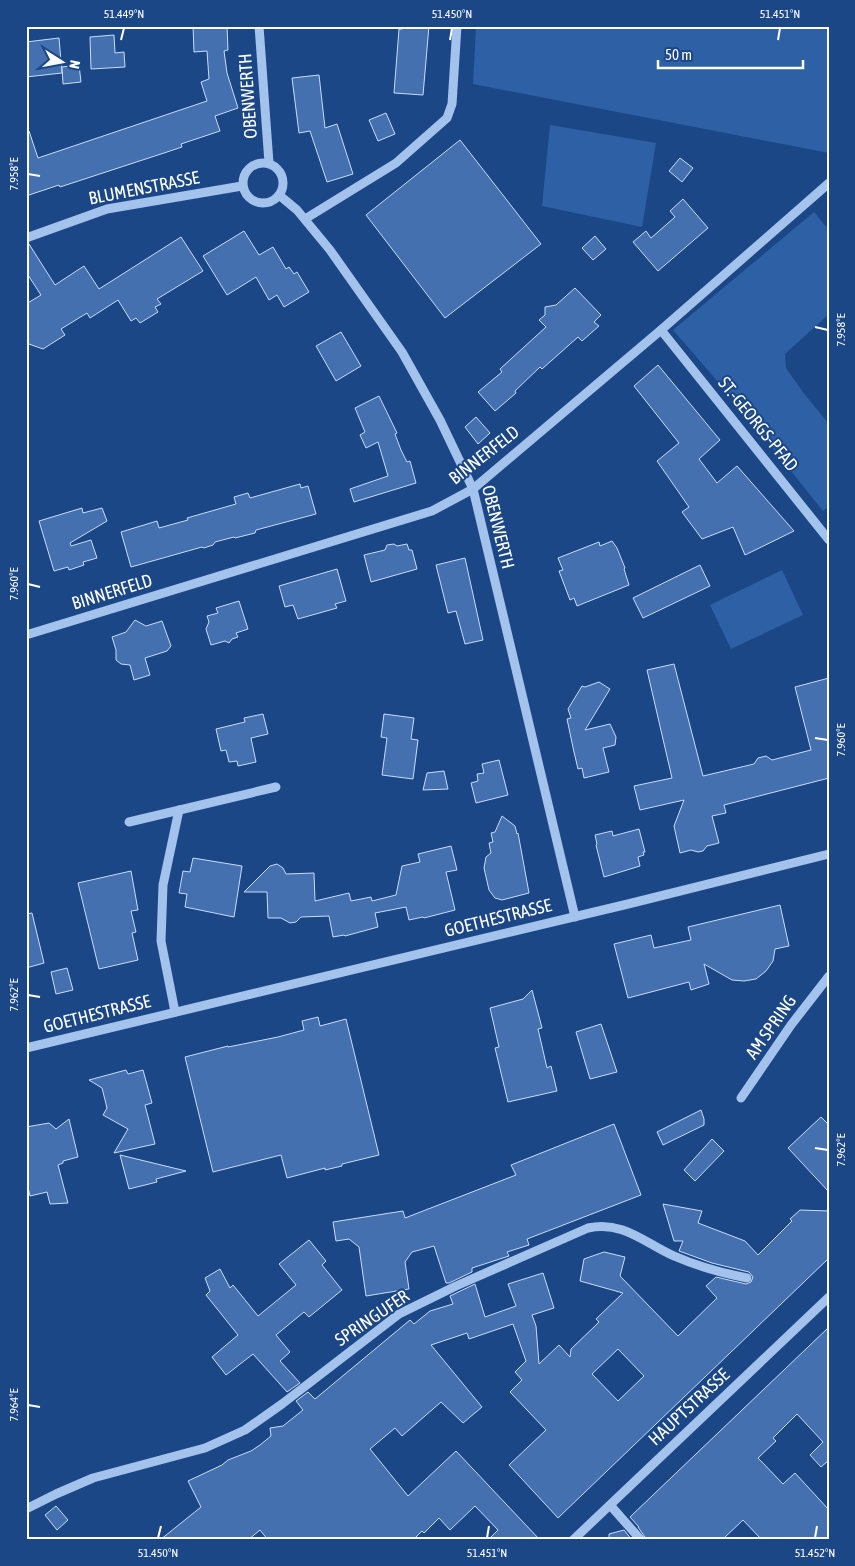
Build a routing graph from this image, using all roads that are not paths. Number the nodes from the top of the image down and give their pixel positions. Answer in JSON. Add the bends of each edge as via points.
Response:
{"nodes":[{"id":1,"x":259,"y":26,"type":"edge"},
{"id":2,"x":457,"y":26,"type":"edge"},
{"id":3,"x":269,"y":163,"type":"junction"},
{"id":4,"x":829,"y":183,"type":"edge"},
{"id":5,"x":242,"y":186,"type":"junction"},
{"id":6,"x":279,"y":195,"type":"junction"},
{"id":7,"x":305,"y":219,"type":"junction"},
{"id":8,"x":26,"y":238,"type":"edge"},
{"id":9,"x":661,"y":330,"type":"junction"},
{"id":10,"x":473,"y":489,"type":"junction"},
{"id":11,"x":829,"y":540,"type":"edge"},
{"id":12,"x":26,"y":635,"type":"edge"},
{"id":13,"x":276,"y":787,"type":"dead end"},
{"id":14,"x":179,"y":810,"type":"junction"},
{"id":15,"x":129,"y":822,"type":"dead end"},
{"id":16,"x":829,"y":854,"type":"edge"},
{"id":17,"x":575,"y":916,"type":"junction"},
{"id":18,"x":829,"y":976,"type":"edge"},
{"id":19,"x":175,"y":1012,"type":"junction"},
{"id":20,"x":26,"y":1048,"type":"edge"},
{"id":21,"x":741,"y":1098,"type":"dead end"},
{"id":22,"x":747,"y":1278,"type":"dead end"},
{"id":23,"x":829,"y":1297,"type":"edge"},
{"id":24,"x":610,"y":1505,"type":"junction"},
{"id":25,"x":26,"y":1509,"type":"edge"},
{"id":26,"x":573,"y":1540,"type":"edge"},
{"id":27,"x":640,"y":1540,"type":"edge"}],
"edges":[{"from":1,"to":3,"type":"street","name":"OBENWERTH"},
{"from":2,"to":7,"type":"street","via":[[453,94],[447,118],[396,163]]},
{"from":3,"to":5,"type":"street","name":"OBENWERTH","via":[[253,165],[247,170]]},
{"from":3,"to":6,"type":"street","via":[[282,177]]},
{"from":4,"to":9,"type":"street","name":"BINNERFELD"},
{"from":5,"to":6,"type":"street","via":[[250,199],[258,203],[266,203]]},
{"from":5,"to":8,"type":"street","name":"BLUMENSTRASSE","via":[[108,208]]},
{"from":6,"to":7,"type":"street","name":"OBENWERTH"},
{"from":7,"to":10,"type":"street","name":"OBENWERTH","via":[[402,352]]},
{"from":9,"to":10,"type":"street","name":"BINNERFELD"},
{"from":9,"to":11,"type":"street","name":"ST.-GEORGS-PFAD"},
{"from":10,"to":12,"type":"street","name":"BINNERFELD","via":[[432,511]]},
{"from":10,"to":17,"type":"street","name":"OBENWERTH"},
{"from":13,"to":14,"type":"street"},
{"from":14,"to":15,"type":"street"},
{"from":14,"to":19,"type":"street","name":"GOETHESTRASSE","via":[[163,885],[161,941]]},
{"from":16,"to":17,"type":"street","name":"GOETHESTRASSE"},
{"from":17,"to":19,"type":"street","name":"GOETHESTRASSE"},
{"from":18,"to":21,"type":"street","name":"AM SPRING"},
{"from":19,"to":20,"type":"street","name":"GOETHESTRASSE"},
{"from":22,"to":25,"type":"street","name":"SPRINGUFER","via":[[674,1256],[621,1229],[606,1226],[588,1228],[399,1314],[245,1430],[205,1448],[94,1478]]},
{"from":23,"to":24,"type":"street","name":"HAUPTSTRASSE"},
{"from":24,"to":26,"type":"street","name":"HAUPTSTRASSE"},
{"from":24,"to":27,"type":"street"}]}
